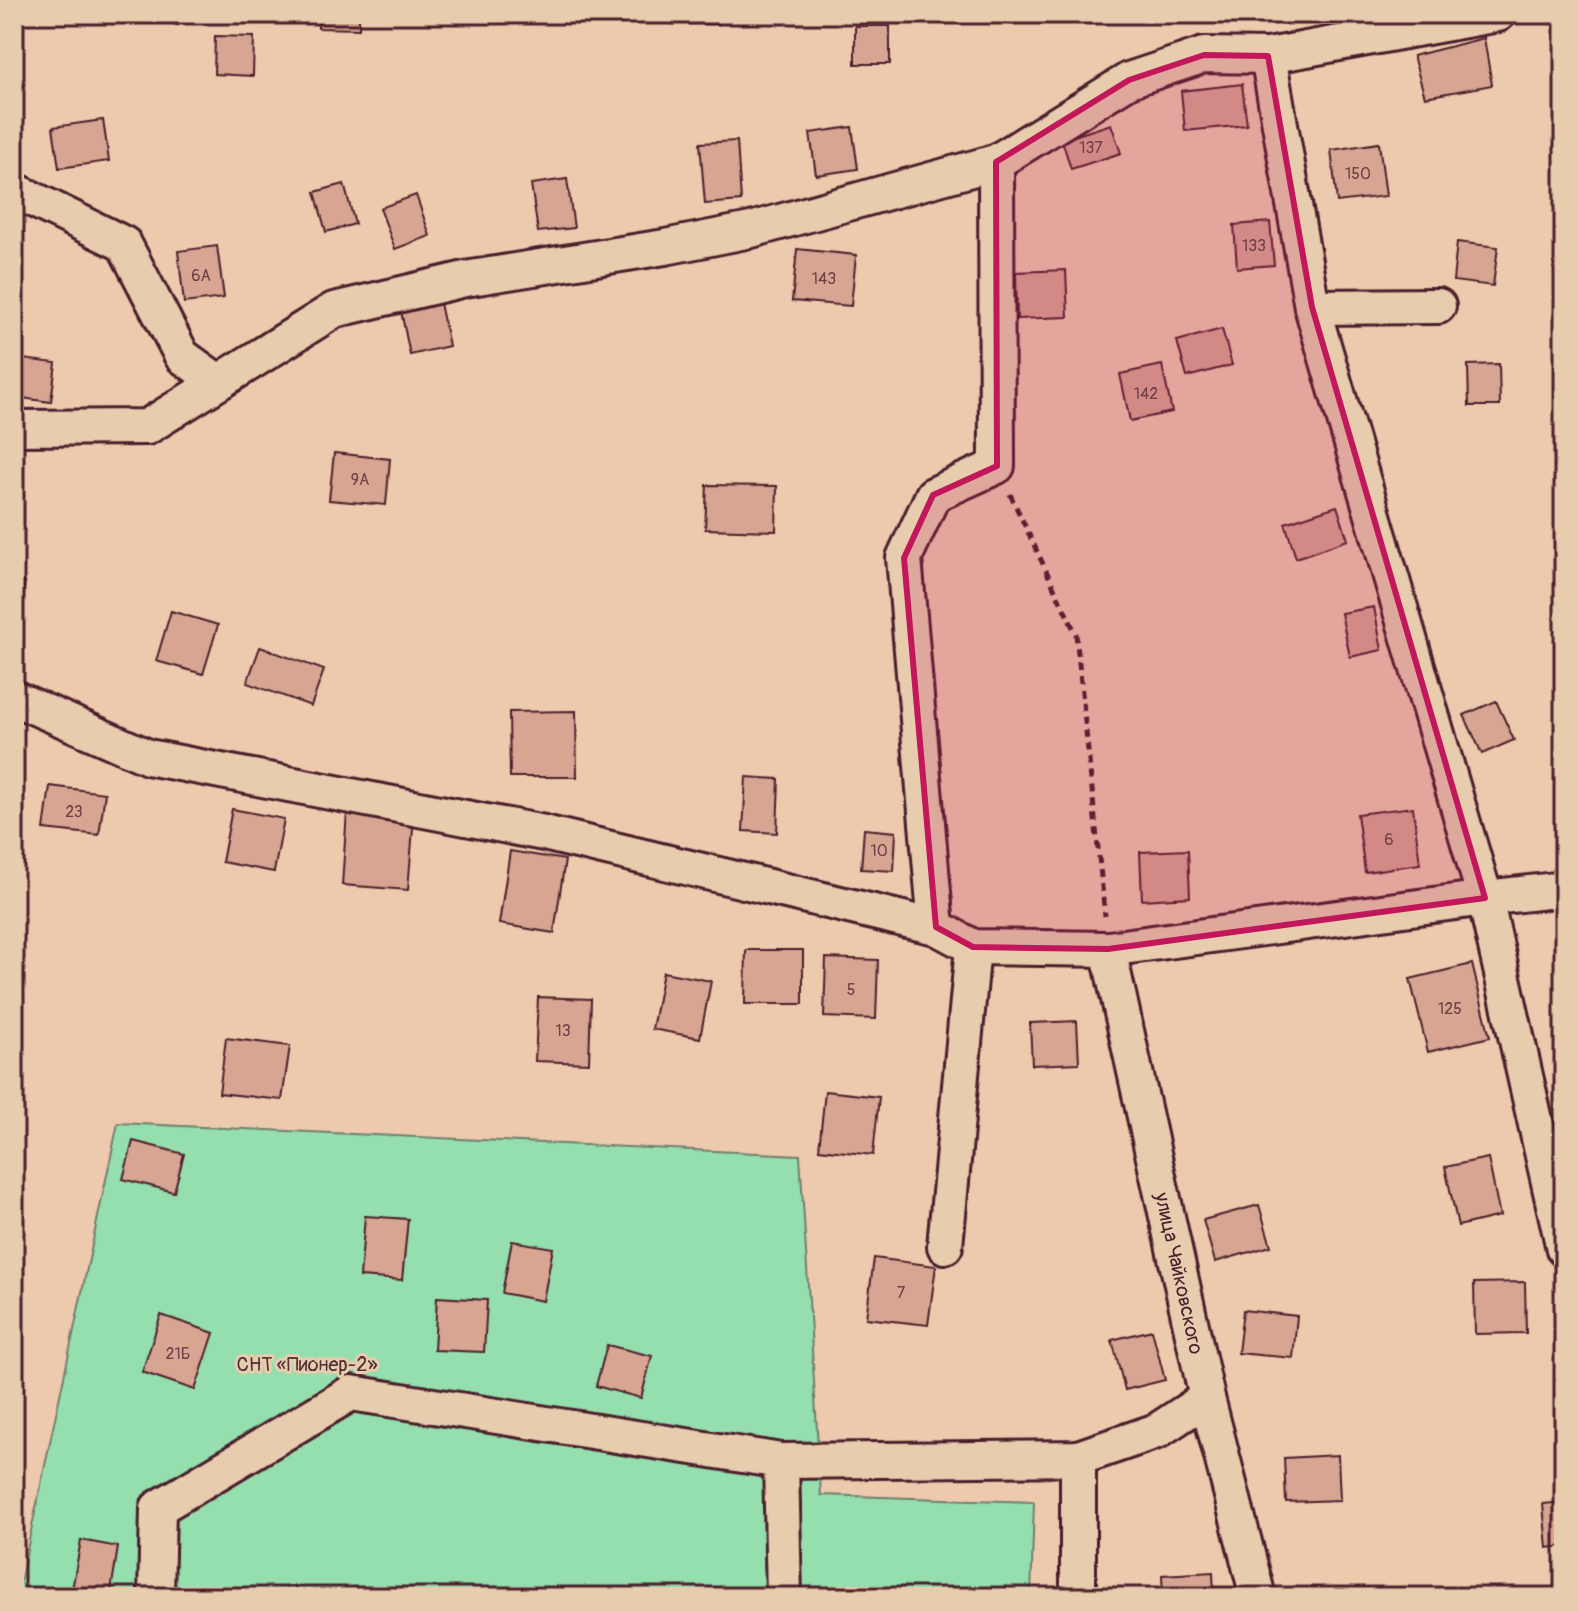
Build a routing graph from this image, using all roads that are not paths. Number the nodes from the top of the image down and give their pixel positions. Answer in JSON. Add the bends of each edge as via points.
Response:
{"nodes":[{"id":1,"x":1498,"y":14,"type":"edge"},
{"id":2,"x":1268,"y":56,"type":"junction"},
{"id":3,"x":996,"y":162,"type":"junction"},
{"id":4,"x":14,"y":190,"type":"edge"},
{"id":5,"x":1438,"y":306,"type":"dead end"},
{"id":6,"x":1312,"y":307,"type":"junction"},
{"id":7,"x":218,"y":382,"type":"junction"},
{"id":8,"x":14,"y":428,"type":"edge"},
{"id":9,"x":14,"y":698,"type":"edge"},
{"id":10,"x":1564,"y":889,"type":"edge"},
{"id":11,"x":1485,"y":898,"type":"junction"},
{"id":12,"x":936,"y":927,"type":"junction"},
{"id":13,"x":973,"y":947,"type":"junction"},
{"id":14,"x":1108,"y":949,"type":"junction"},
{"id":15,"x":945,"y":1246,"type":"dead end"},
{"id":16,"x":1564,"y":1249,"type":"edge"},
{"id":17,"x":1207,"y":1398,"type":"junction"},
{"id":18,"x":1078,"y":1458,"type":"junction"},
{"id":19,"x":781,"y":1461,"type":"junction"},
{"id":20,"x":156,"y":1597,"type":"edge"},
{"id":21,"x":784,"y":1597,"type":"edge"},
{"id":22,"x":1078,"y":1597,"type":"edge"},
{"id":23,"x":1258,"y":1597,"type":"edge"}],
"edges":[{"from":1,"to":2,"type":"street"},
{"from":2,"to":3,"type":"street","via":[[1204,55],[1129,80]]},
{"from":2,"to":6,"type":"street"},
{"from":3,"to":7,"type":"street","via":[[751,230],[465,279],[334,310]]},
{"from":3,"to":12,"type":"street","via":[[997,466],[933,495],[904,558]]},
{"from":4,"to":7,"type":"street","via":[[124,244],[182,356]]},
{"from":5,"to":6,"type":"street"},
{"from":6,"to":11,"type":"street"},
{"from":7,"to":8,"type":"street","via":[[147,427]]},
{"from":9,"to":12,"type":"street","via":[[148,757],[544,833]]},
{"from":10,"to":11,"type":"street"},
{"from":11,"to":14,"type":"street"},
{"from":11,"to":16,"type":"street"},
{"from":12,"to":13,"type":"street"},
{"from":13,"to":14,"type":"street"},
{"from":13,"to":15,"type":"street"},
{"from":14,"to":17,"type":"street","name":"улица Чайковского"},
{"from":17,"to":18,"type":"street","via":[[1157,1431]]},
{"from":17,"to":23,"type":"street","name":"улица Чайковского"},
{"from":18,"to":19,"type":"street"},
{"from":18,"to":22,"type":"street"},
{"from":19,"to":20,"type":"street","via":[[351,1393],[158,1508]]},
{"from":19,"to":21,"type":"street"}]}
